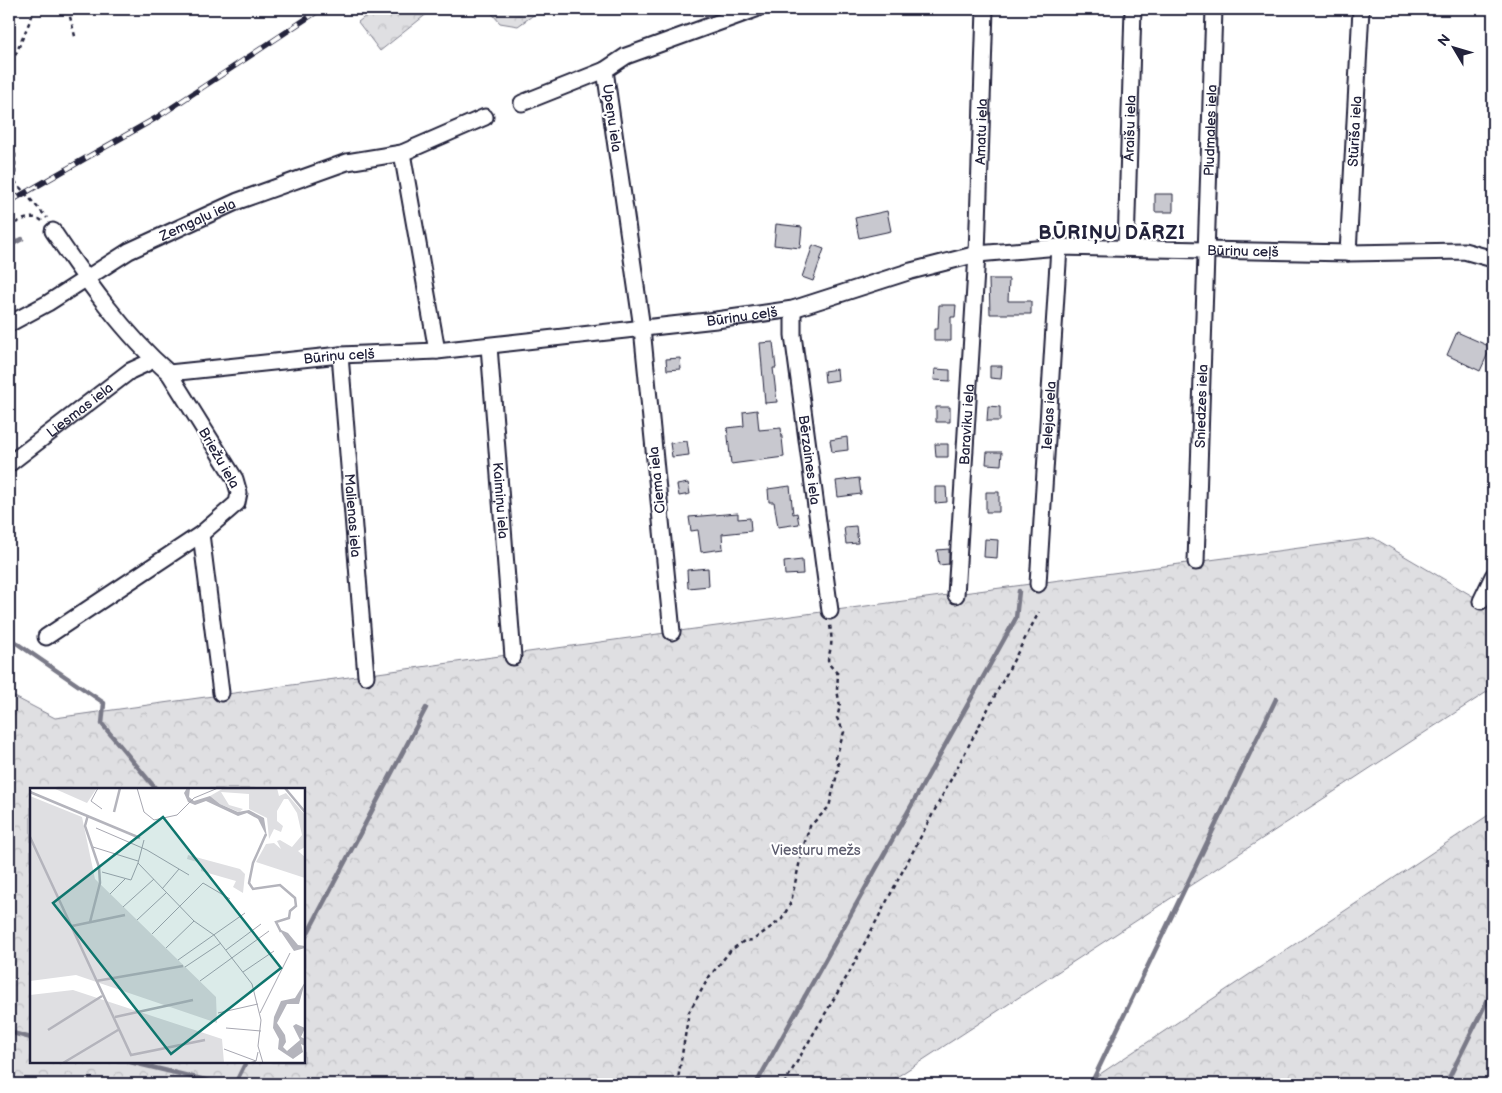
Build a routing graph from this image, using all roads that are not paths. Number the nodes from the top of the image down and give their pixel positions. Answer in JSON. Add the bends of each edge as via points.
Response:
{"nodes":[{"id":1,"x":756,"y":9,"type":"edge"},
{"id":2,"x":985,"y":9,"type":"edge"},
{"id":3,"x":1133,"y":9,"type":"edge"},
{"id":4,"x":1214,"y":9,"type":"edge"},
{"id":5,"x":1361,"y":9,"type":"edge"},
{"id":6,"x":605,"y":70,"type":"junction"},
{"id":7,"x":522,"y":103,"type":"dead end"},
{"id":8,"x":486,"y":117,"type":"dead end"},
{"id":9,"x":402,"y":153,"type":"junction"},
{"id":10,"x":53,"y":231,"type":"road end"},
{"id":11,"x":1059,"y":247,"type":"junction"},
{"id":12,"x":1126,"y":248,"type":"junction"},
{"id":13,"x":1206,"y":250,"type":"junction"},
{"id":14,"x":1348,"y":253,"type":"junction"},
{"id":15,"x":977,"y":254,"type":"junction"},
{"id":16,"x":1493,"y":259,"type":"edge"},
{"id":17,"x":85,"y":278,"type":"junction"},
{"id":18,"x":793,"y":309,"type":"junction"},
{"id":19,"x":9,"y":324,"type":"edge"},
{"id":20,"x":642,"y":328,"type":"junction"},
{"id":21,"x":489,"y":346,"type":"junction"},
{"id":22,"x":437,"y":351,"type":"junction"},
{"id":23,"x":340,"y":355,"type":"junction"},
{"id":24,"x":154,"y":360,"type":"junction"},
{"id":25,"x":169,"y":373,"type":"junction"},
{"id":26,"x":9,"y":464,"type":"edge"},
{"id":27,"x":202,"y":534,"type":"junction"},
{"id":28,"x":1196,"y":562,"type":"dead end"},
{"id":29,"x":1493,"y":576,"type":"edge"},
{"id":30,"x":1038,"y":584,"type":"dead end"},
{"id":31,"x":956,"y":595,"type":"dead end"},
{"id":32,"x":1481,"y":602,"type":"dead end"},
{"id":33,"x":830,"y":611,"type":"road end"},
{"id":34,"x":672,"y":632,"type":"dead end"},
{"id":35,"x":46,"y":637,"type":"dead end"},
{"id":36,"x":513,"y":657,"type":"dead end"},
{"id":37,"x":366,"y":676,"type":"dead end"},
{"id":38,"x":221,"y":693,"type":"dead end"}],
"edges":[{"from":1,"to":6,"type":"street","name":"Upeņu iela","via":[[626,56]]},
{"from":2,"to":15,"type":"street","name":"Amatu iela"},
{"from":3,"to":12,"type":"street","name":"Āraišu iela"},
{"from":4,"to":13,"type":"street","name":"Pludmales iela"},
{"from":5,"to":14,"type":"street","name":"Stūrīša iela"},
{"from":6,"to":7,"type":"street"},
{"from":6,"to":20,"type":"street","name":"Upeņu iela"},
{"from":8,"to":9,"type":"street","name":"Zemgaļu iela"},
{"from":9,"to":17,"type":"street","name":"Zemgaļu iela","via":[[347,162],[238,201],[129,251]]},
{"from":9,"to":22,"type":"street"},
{"from":10,"to":17,"type":"street"},
{"from":11,"to":12,"type":"street","name":"Būriņu ceļš"},
{"from":11,"to":15,"type":"street","name":"Būriņu ceļš"},
{"from":11,"to":30,"type":"street","name":"Ielejas iela"},
{"from":12,"to":13,"type":"street","name":"Būriņu ceļš"},
{"from":13,"to":14,"type":"street","name":"Būriņu ceļš"},
{"from":13,"to":28,"type":"street","name":"Sniedzes iela"},
{"from":14,"to":16,"type":"street","name":"Būriņu ceļš","via":[[1464,252]]},
{"from":15,"to":18,"type":"street","name":"Būriņu ceļš","via":[[911,271]]},
{"from":15,"to":31,"type":"street","name":"Baraviku iela"},
{"from":17,"to":19,"type":"street","name":"Zemgaļu iela"},
{"from":17,"to":24,"type":"street"},
{"from":18,"to":20,"type":"street","name":"Būriņu ceļš"},
{"from":18,"to":33,"type":"street","name":"Bērzaines iela","via":[[793,335]]},
{"from":20,"to":21,"type":"street","name":"Būriņu ceļš"},
{"from":20,"to":34,"type":"street","name":"Ciema iela"},
{"from":21,"to":22,"type":"street","name":"Būriņu ceļš"},
{"from":21,"to":36,"type":"street","name":"Kaimiņu iela"},
{"from":22,"to":23,"type":"street","name":"Būriņu ceļš"},
{"from":23,"to":25,"type":"street","name":"Būriņu ceļš"},
{"from":23,"to":37,"type":"street","name":"Malienas iela"},
{"from":24,"to":25,"type":"street"},
{"from":24,"to":26,"type":"street","name":"Liesmas iela","via":[[130,371]]},
{"from":25,"to":27,"type":"street","name":"Briežu iela","via":[[235,480],[239,493],[237,502]]},
{"from":27,"to":35,"type":"street","name":"Briežu iela"},
{"from":27,"to":38,"type":"street"},
{"from":29,"to":32,"type":"street"}]}
